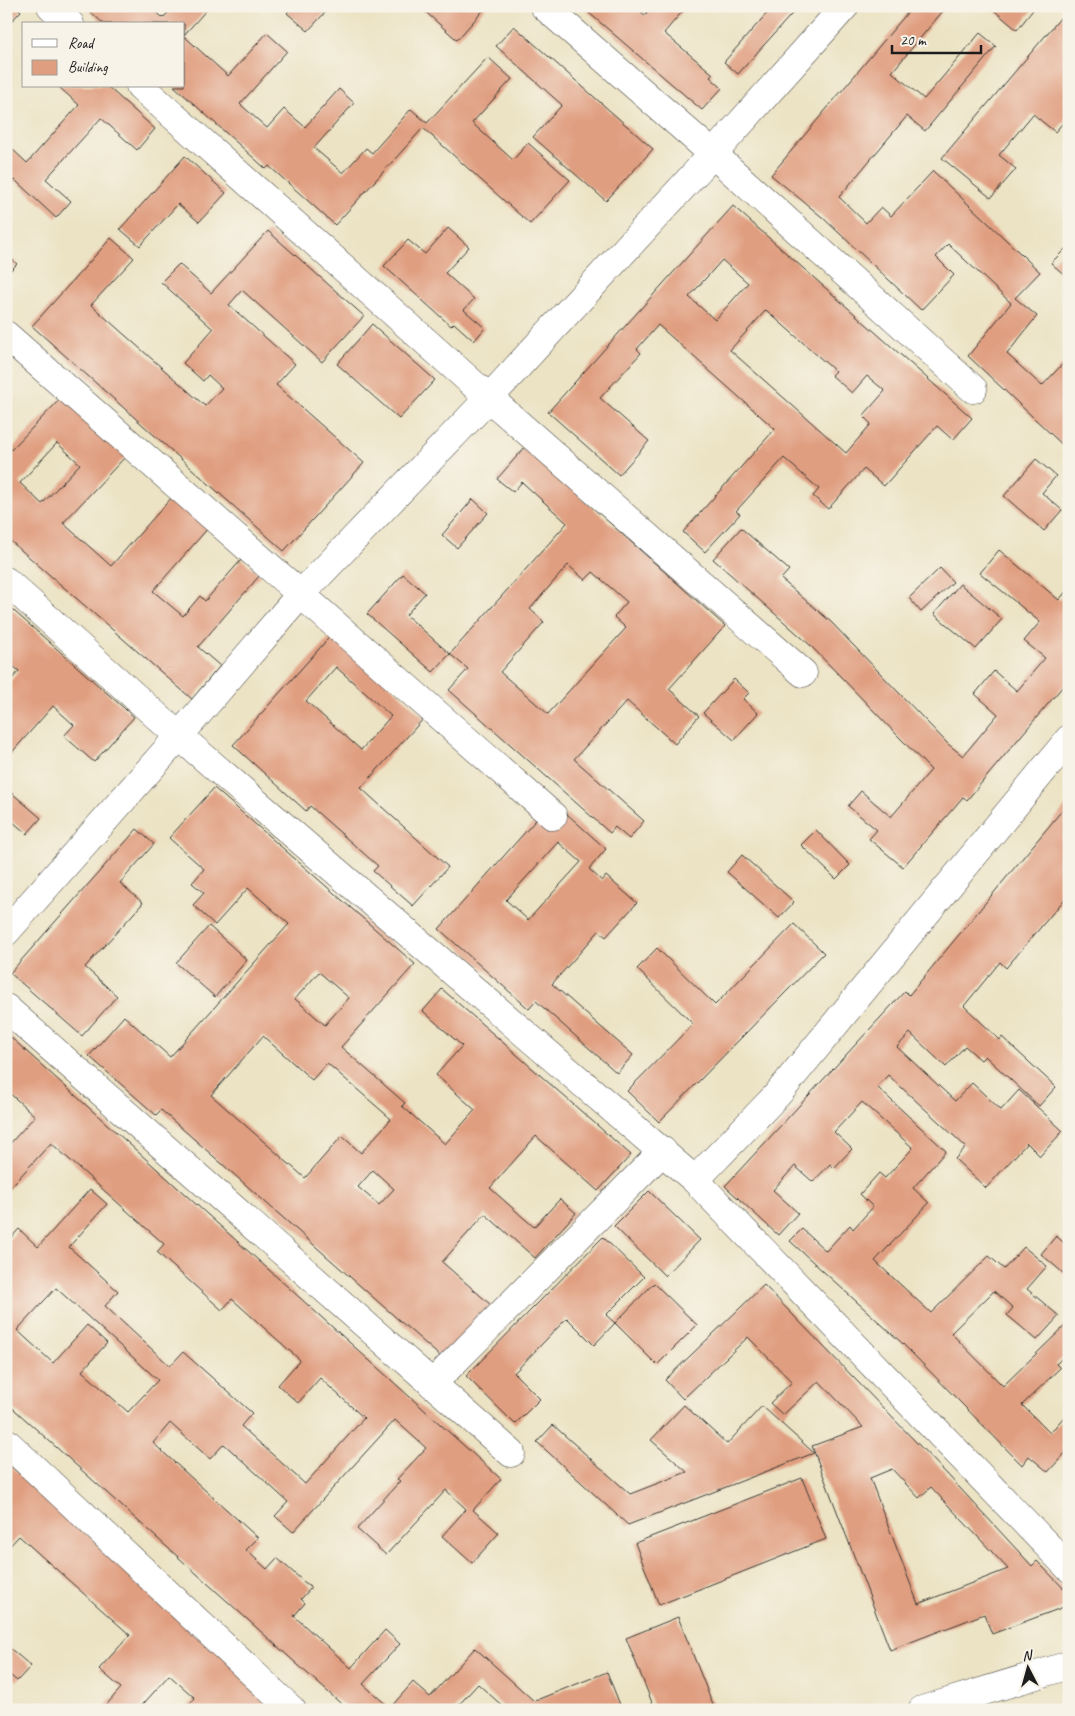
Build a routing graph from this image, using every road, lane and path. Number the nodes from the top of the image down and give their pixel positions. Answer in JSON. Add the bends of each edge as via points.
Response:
{"nodes":[{"id":1,"x":51,"y":6,"type":"edge"},
{"id":2,"x":544,"y":6,"type":"edge"},
{"id":3,"x":845,"y":6,"type":"edge"},
{"id":4,"x":68,"y":22,"type":"edge"},
{"id":5,"x":142,"y":88,"type":"edge"},
{"id":6,"x":714,"y":154,"type":"junction"},
{"id":7,"x":6,"y":335,"type":"edge"},
{"id":8,"x":973,"y":389,"type":"dead end"},
{"id":9,"x":489,"y":398,"type":"junction"},
{"id":10,"x":6,"y":581,"type":"edge"},
{"id":11,"x":300,"y":594,"type":"junction"},
{"id":12,"x":803,"y":672,"type":"dead end"},
{"id":13,"x":179,"y":736,"type":"junction"},
{"id":14,"x":1069,"y":740,"type":"edge"},
{"id":15,"x":553,"y":816,"type":"dead end"},
{"id":16,"x":6,"y":932,"type":"edge"},
{"id":17,"x":6,"y":1008,"type":"edge"},
{"id":18,"x":663,"y":1151,"type":"junction"},
{"id":19,"x":695,"y":1180,"type":"junction"},
{"id":20,"x":432,"y":1384,"type":"junction"},
{"id":21,"x":6,"y":1442,"type":"edge"},
{"id":22,"x":511,"y":1454,"type":"dead end"},
{"id":23,"x":1069,"y":1568,"type":"edge"},
{"id":24,"x":1069,"y":1664,"type":"edge"},
{"id":25,"x":292,"y":1710,"type":"edge"},
{"id":26,"x":922,"y":1710,"type":"edge"}],
"edges":[{"from":1,"to":4,"type":"street"},
{"from":2,"to":6,"type":"street"},
{"from":3,"to":6,"type":"street"},
{"from":5,"to":9,"type":"street"},
{"from":6,"to":8,"type":"street"},
{"from":6,"to":9,"type":"street"},
{"from":7,"to":11,"type":"street"},
{"from":9,"to":11,"type":"street"},
{"from":9,"to":12,"type":"street"},
{"from":10,"to":13,"type":"street"},
{"from":11,"to":13,"type":"street"},
{"from":11,"to":15,"type":"street"},
{"from":13,"to":16,"type":"street"},
{"from":13,"to":18,"type":"street"},
{"from":14,"to":19,"type":"street","via":[[777,1095]]},
{"from":17,"to":20,"type":"street"},
{"from":18,"to":19,"type":"street"},
{"from":18,"to":20,"type":"street"},
{"from":19,"to":23,"type":"street"},
{"from":20,"to":22,"type":"street"},
{"from":21,"to":25,"type":"street"},
{"from":24,"to":26,"type":"street"}]}
